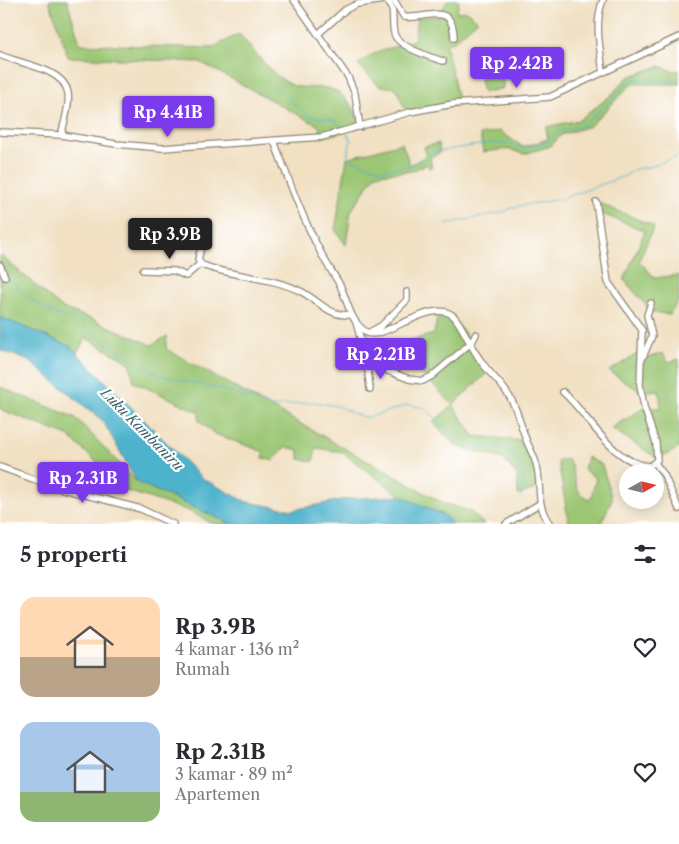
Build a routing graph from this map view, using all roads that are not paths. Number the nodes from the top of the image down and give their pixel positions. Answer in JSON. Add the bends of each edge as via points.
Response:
{"nodes":[{"id":1,"x":294,"y":0,"type":"edge"},
{"id":2,"x":386,"y":0,"type":"edge"},
{"id":3,"x":394,"y":0,"type":"edge"},
{"id":4,"x":603,"y":0,"type":"edge"},
{"id":5,"x":318,"y":34,"type":"junction"},
{"id":6,"x":679,"y":37,"type":"edge"},
{"id":7,"x":454,"y":38,"type":"dead end"},
{"id":8,"x":0,"y":55,"type":"edge"},
{"id":9,"x":443,"y":61,"type":"dead end"},
{"id":10,"x":603,"y":72,"type":"junction"},
{"id":11,"x":360,"y":127,"type":"junction"},
{"id":12,"x":0,"y":132,"type":"edge"},
{"id":13,"x":62,"y":135,"type":"junction"},
{"id":14,"x":274,"y":141,"type":"junction"},
{"id":15,"x":596,"y":202,"type":"dead end"},
{"id":16,"x":200,"y":247,"type":"dead end"},
{"id":17,"x":200,"y":264,"type":"junction"},
{"id":18,"x":0,"y":265,"type":"edge"},
{"id":19,"x":143,"y":270,"type":"dead end"},
{"id":20,"x":5,"y":277,"type":"dead end"},
{"id":21,"x":407,"y":292,"type":"dead end"},
{"id":22,"x":651,"y":303,"type":"dead end"},
{"id":23,"x":353,"y":317,"type":"junction"},
{"id":24,"x":368,"y":333,"type":"junction"},
{"id":25,"x":476,"y":334,"type":"dead end"},
{"id":26,"x":470,"y":344,"type":"junction"},
{"id":27,"x":641,"y":361,"type":"junction"},
{"id":28,"x":367,"y":363,"type":"junction"},
{"id":29,"x":370,"y":388,"type":"dead end"},
{"id":30,"x":563,"y":392,"type":"dead end"},
{"id":31,"x":655,"y":463,"type":"junction"},
{"id":32,"x":0,"y":467,"type":"edge"},
{"id":33,"x":539,"y":504,"type":"junction"},
{"id":34,"x":679,"y":509,"type":"edge"},
{"id":35,"x":172,"y":524,"type":"edge"},
{"id":36,"x":506,"y":524,"type":"edge"},
{"id":37,"x":550,"y":524,"type":"edge"}],
"edges":[{"from":1,"to":5,"type":"street"},
{"from":2,"to":5,"type":"street","via":[[357,4],[341,11]]},
{"from":2,"to":9,"type":"street","via":[[392,7],[396,39],[424,56]]},
{"from":3,"to":7,"type":"street","via":[[404,18],[434,14],[448,18],[454,28]]},
{"from":4,"to":10,"type":"street","via":[[598,14],[598,30]]},
{"from":5,"to":11,"type":"street","via":[[352,85]]},
{"from":6,"to":10,"type":"street"},
{"from":8,"to":13,"type":"street","via":[[47,71],[65,86],[68,96]]},
{"from":10,"to":11,"type":"street","via":[[550,97],[453,104],[410,112]]},
{"from":11,"to":14,"type":"street","via":[[339,133]]},
{"from":12,"to":13,"type":"street"},
{"from":13,"to":14,"type":"street","via":[[162,148]]},
{"from":14,"to":23,"type":"street","via":[[301,211]]},
{"from":15,"to":27,"type":"street","via":[[608,282],[642,330]]},
{"from":16,"to":17,"type":"street"},
{"from":17,"to":19,"type":"street","via":[[186,276],[175,271]]},
{"from":17,"to":23,"type":"street","via":[[218,271],[275,282],[317,300],[330,313]]},
{"from":18,"to":20,"type":"street"},
{"from":21,"to":24,"type":"street","via":[[407,300],[382,326]]},
{"from":22,"to":27,"type":"street","via":[[647,315],[652,336]]},
{"from":23,"to":24,"type":"street"},
{"from":23,"to":28,"type":"street"},
{"from":24,"to":26,"type":"street","via":[[380,333],[415,317],[445,312],[455,317]]},
{"from":25,"to":26,"type":"street"},
{"from":26,"to":28,"type":"street","via":[[423,381]]},
{"from":26,"to":33,"type":"street","via":[[506,391],[519,418],[536,463]]},
{"from":27,"to":31,"type":"street","via":[[642,395],[656,443]]},
{"from":28,"to":29,"type":"street"},
{"from":30,"to":31,"type":"street","via":[[608,445],[640,464],[650,466]]},
{"from":31,"to":34,"type":"street"},
{"from":32,"to":35,"type":"street","via":[[55,487],[142,509]]},
{"from":33,"to":36,"type":"street"},
{"from":33,"to":37,"type":"street"}]}
